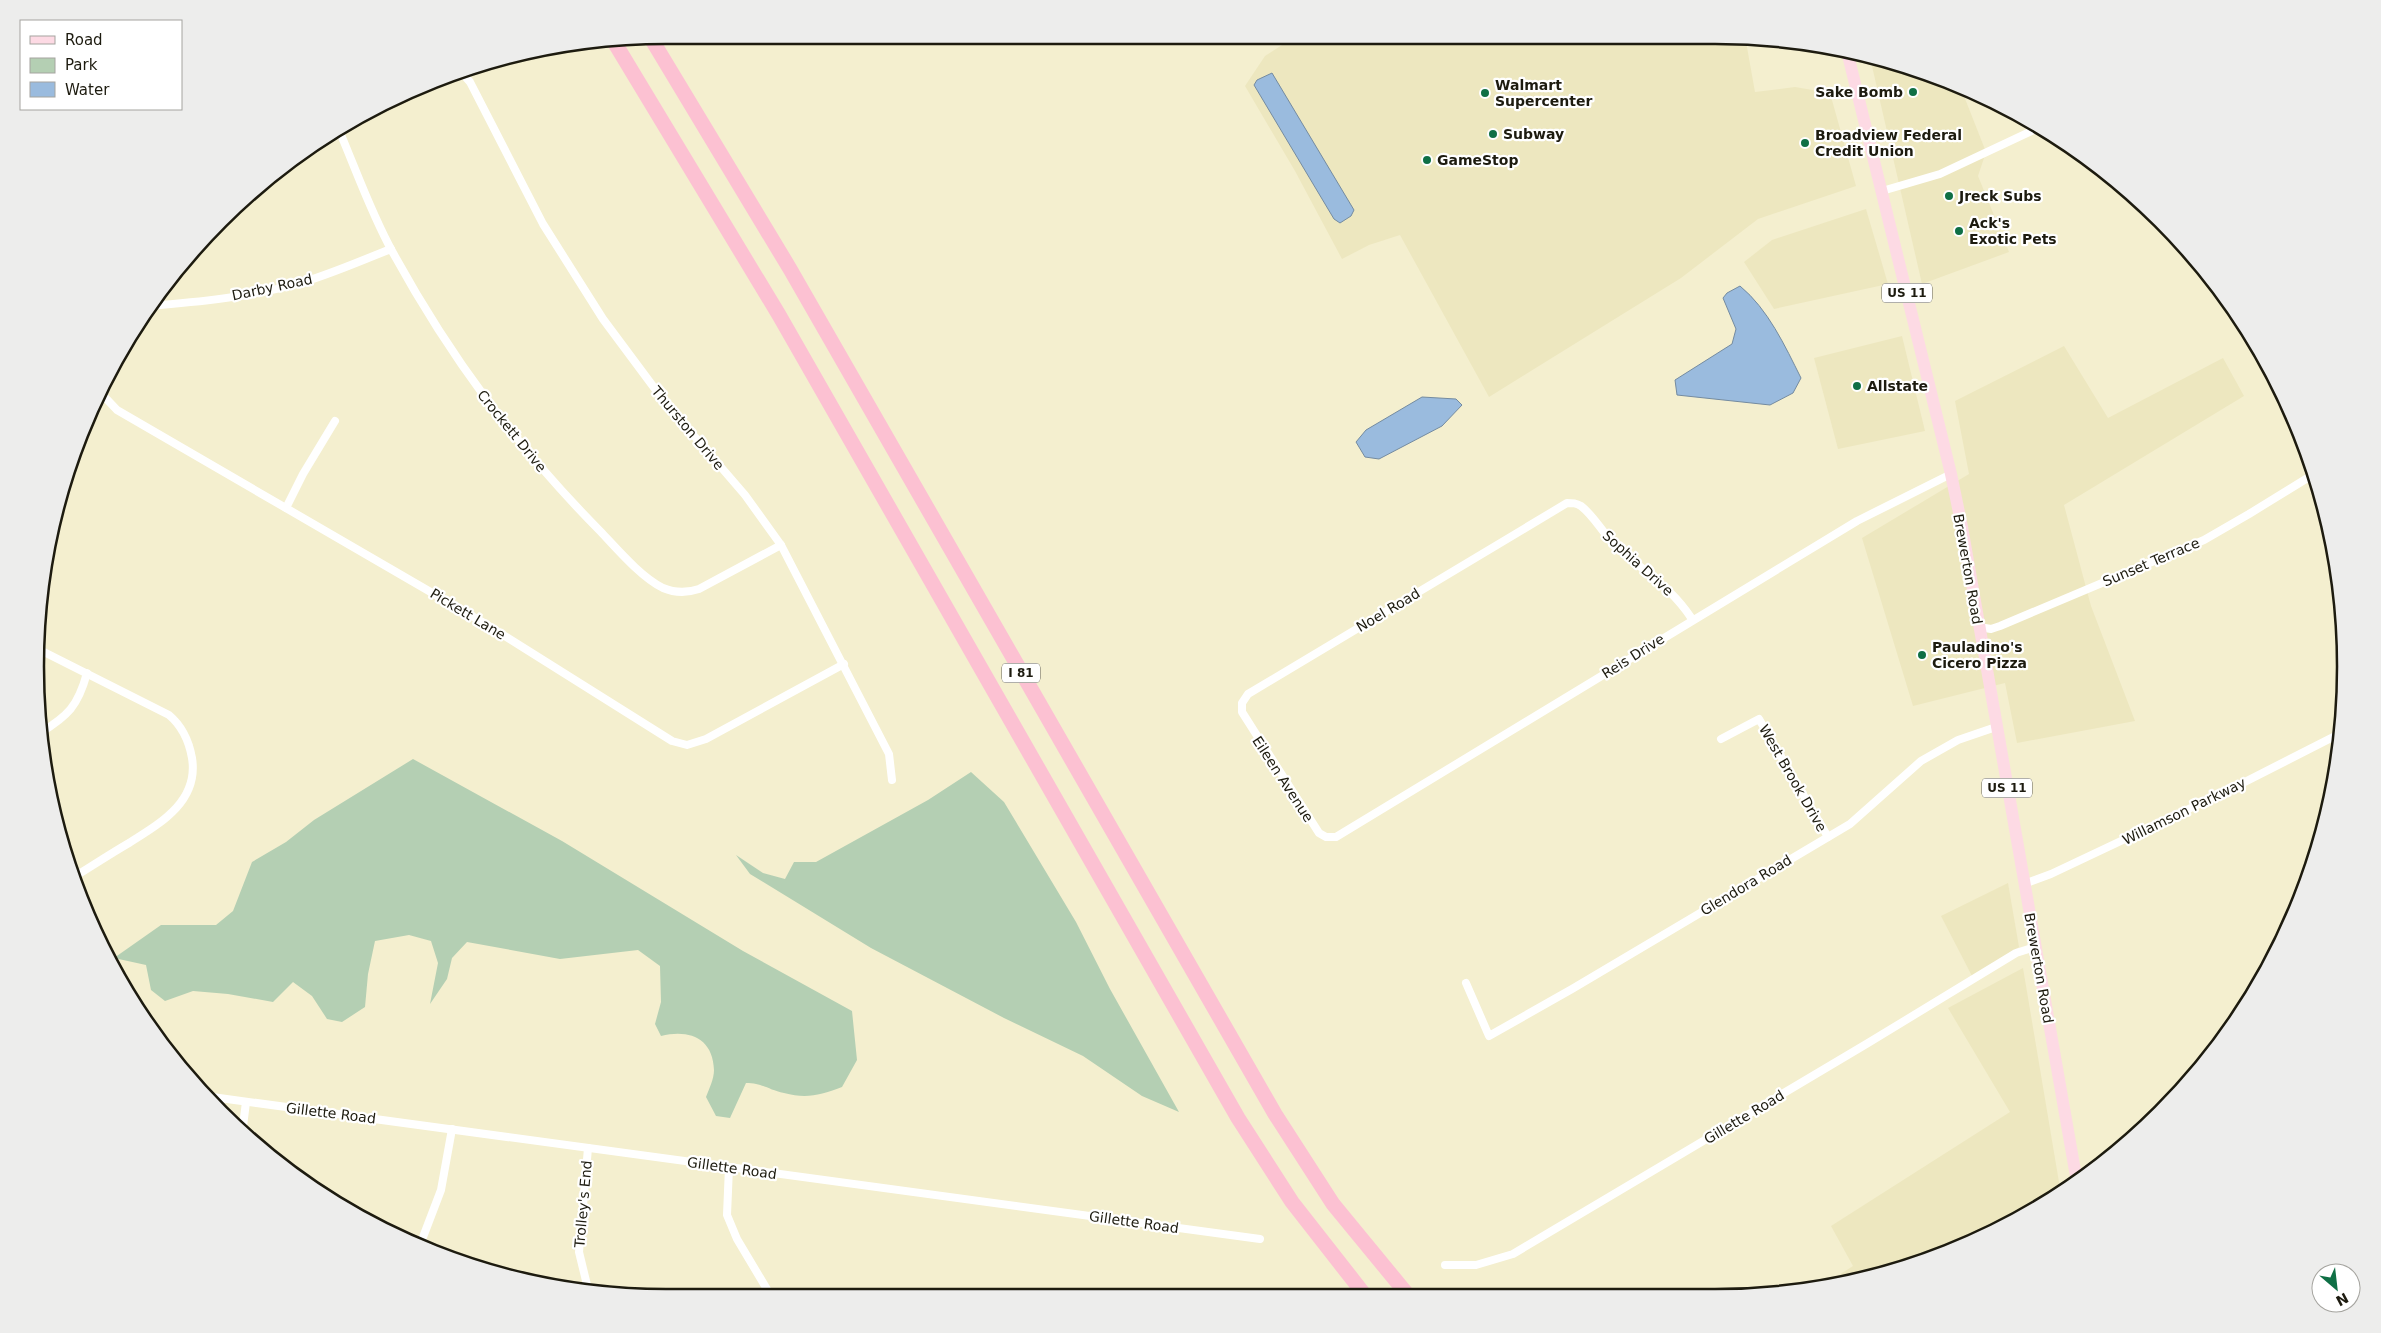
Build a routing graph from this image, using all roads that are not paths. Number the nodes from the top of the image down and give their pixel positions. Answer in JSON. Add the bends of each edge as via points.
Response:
{"nodes":[{"id":1,"x":655,"y":44,"type":"edge"},
{"id":2,"x":617,"y":46,"type":"edge"},
{"id":3,"x":1849,"y":59,"type":"edge"},
{"id":4,"x":466,"y":77,"type":"edge"},
{"id":5,"x":2031,"y":130,"type":"edge"},
{"id":6,"x":341,"y":136,"type":"edge"},
{"id":7,"x":1882,"y":191,"type":"junction"},
{"id":8,"x":390,"y":249,"type":"junction"},
{"id":9,"x":160,"y":305,"type":"edge"},
{"id":10,"x":105,"y":398,"type":"edge"},
{"id":11,"x":335,"y":421,"type":"dead end"},
{"id":12,"x":1951,"y":474,"type":"junction"},
{"id":13,"x":2308,"y":478,"type":"edge"},
{"id":14,"x":286,"y":508,"type":"junction"},
{"id":15,"x":1556,"y":508,"type":"joint"},
{"id":16,"x":781,"y":545,"type":"junction"},
{"id":17,"x":1692,"y":619,"type":"junction"},
{"id":18,"x":1979,"y":627,"type":"junction"},
{"id":19,"x":44,"y":652,"type":"edge"},
{"id":20,"x":844,"y":664,"type":"junction"},
{"id":21,"x":87,"y":673,"type":"junction"},
{"id":22,"x":1248,"y":725,"type":"joint"},
{"id":23,"x":1996,"y":726,"type":"junction"},
{"id":24,"x":47,"y":728,"type":"edge"},
{"id":25,"x":2333,"y":737,"type":"edge"},
{"id":26,"x":1721,"y":739,"type":"dead end"},
{"id":27,"x":892,"y":780,"type":"dead end"},
{"id":28,"x":1319,"y":833,"type":"joint"},
{"id":29,"x":1828,"y":837,"type":"junction"},
{"id":30,"x":79,"y":874,"type":"edge"},
{"id":31,"x":2024,"y":884,"type":"junction"},
{"id":32,"x":2035,"y":947,"type":"junction"},
{"id":33,"x":1466,"y":983,"type":"dead end"},
{"id":34,"x":217,"y":1098,"type":"edge"},
{"id":35,"x":246,"y":1102,"type":"junction"},
{"id":36,"x":243,"y":1123,"type":"edge"},
{"id":37,"x":452,"y":1129,"type":"junction"},
{"id":38,"x":588,"y":1148,"type":"junction"},
{"id":39,"x":729,"y":1167,"type":"junction"},
{"id":40,"x":2075,"y":1174,"type":"edge"},
{"id":41,"x":422,"y":1239,"type":"edge"},
{"id":42,"x":1260,"y":1239,"type":"dead end"},
{"id":43,"x":1445,"y":1266,"type":"dead end"},
{"id":44,"x":587,"y":1284,"type":"edge"},
{"id":45,"x":767,"y":1289,"type":"edge"},
{"id":46,"x":1360,"y":1289,"type":"edge"},
{"id":47,"x":1402,"y":1289,"type":"edge"}],
"edges":[{"from":1,"to":47,"type":"highway","number":"I 81","via":[[790,269],[1274,1114],[1333,1204]]},
{"from":2,"to":46,"type":"highway","number":"I 81","via":[[784,324],[1238,1118],[1292,1202]]},
{"from":3,"to":7,"type":"main road","name":"Brewerton Road","number":"US 11"},
{"from":4,"to":16,"type":"street","name":"Thurston Drive","via":[[543,224],[603,319],[664,401],[745,495]]},
{"from":5,"to":7,"type":"street","via":[[1940,174]]},
{"from":6,"to":8,"type":"street","name":"Crockett Drive"},
{"from":7,"to":12,"type":"main road","name":"Brewerton Road","number":"US 11"},
{"from":8,"to":9,"type":"street","name":"Darby Road","via":[[296,284],[261,292]]},
{"from":8,"to":16,"type":"street","name":"Crockett Drive","via":[[468,377],[503,423],[579,511],[653,581],[671,591],[688,593]]},
{"from":10,"to":14,"type":"street","name":"Pickett Lane","via":[[117,410]]},
{"from":11,"to":14,"type":"street"},
{"from":12,"to":17,"type":"street","name":"Reis Drive","via":[[1857,521]]},
{"from":12,"to":18,"type":"main road","name":"Brewerton Road","number":"US 11"},
{"from":13,"to":18,"type":"street","name":"Sunset Terrace","via":[[2178,552],[2000,626],[1991,629]]},
{"from":14,"to":20,"type":"street","name":"Pickett Lane","via":[[484,623],[672,741],[687,745],[706,739]]},
{"from":15,"to":17,"type":"street","name":"Sophia Drive","via":[[1567,503],[1583,508],[1616,546],[1676,598]]},
{"from":15,"to":22,"type":"street","name":"Noel Road","via":[[1248,694],[1242,703]]},
{"from":16,"to":20,"type":"street","name":"Thurston Drive"},
{"from":17,"to":28,"type":"street","name":"Reis Drive","via":[[1341,834],[1326,837]]},
{"from":18,"to":23,"type":"main road","name":"Brewerton Road","number":"US 11"},
{"from":19,"to":21,"type":"street"},
{"from":20,"to":27,"type":"street","name":"Thurston Drive","via":[[889,754]]},
{"from":21,"to":24,"type":"street","via":[[82,691],[69,712]]},
{"from":21,"to":30,"type":"street","via":[[176,721],[190,748],[194,767],[188,793],[175,811]]},
{"from":22,"to":28,"type":"street","name":"Eileen Avenue"},
{"from":23,"to":29,"type":"street","name":"Glendora Road","via":[[1958,740],[1921,761],[1875,804]]},
{"from":23,"to":31,"type":"main road","name":"Brewerton Road","number":"US 11"},
{"from":25,"to":31,"type":"street","name":"Willamson Parkway","via":[[2216,796]]},
{"from":26,"to":29,"type":"street","name":"West Brook Drive","via":[[1759,719]]},
{"from":29,"to":33,"type":"street","name":"Glendora Road","via":[[1489,1036]]},
{"from":31,"to":32,"type":"main road","name":"Brewerton Road","number":"US 11"},
{"from":32,"to":40,"type":"main road","name":"Brewerton Road","number":"US 11"},
{"from":32,"to":43,"type":"street","name":"Gillette Road","via":[[2016,952],[1513,1254],[1476,1264]]},
{"from":34,"to":35,"type":"street","name":"Gillette Road"},
{"from":35,"to":36,"type":"street"},
{"from":35,"to":37,"type":"street","name":"Gillette Road"},
{"from":37,"to":38,"type":"street","name":"Gillette Road"},
{"from":37,"to":41,"type":"street","via":[[441,1190]]},
{"from":38,"to":39,"type":"street","name":"Gillette Road"},
{"from":38,"to":44,"type":"street","name":"Trolley's End","via":[[579,1252]]},
{"from":39,"to":42,"type":"street","name":"Gillette Road"},
{"from":39,"to":45,"type":"street","via":[[727,1215]]}]}
